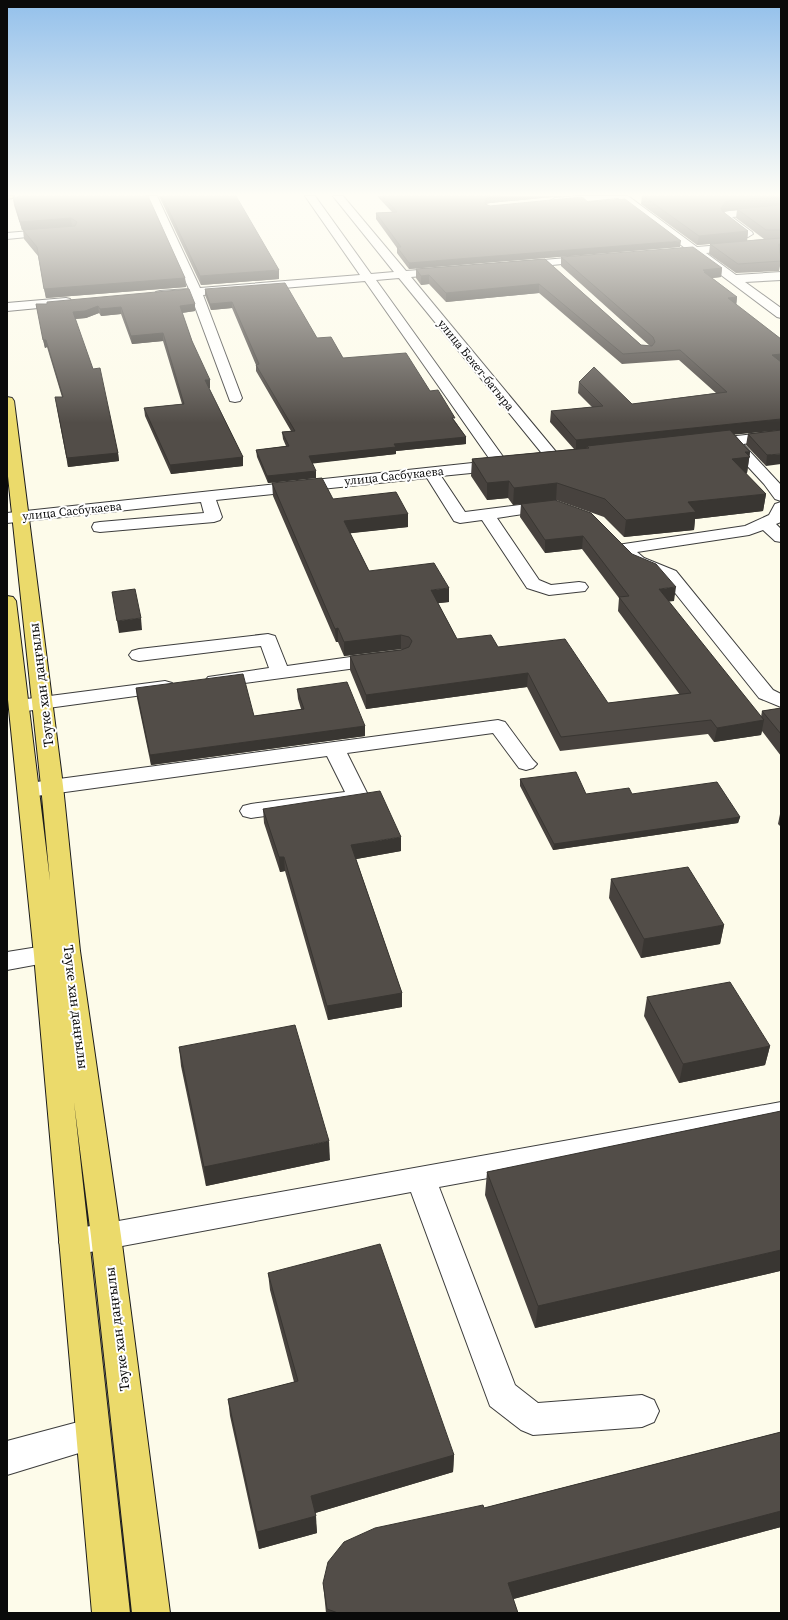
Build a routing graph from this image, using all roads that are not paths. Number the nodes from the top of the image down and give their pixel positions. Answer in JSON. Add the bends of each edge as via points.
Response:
{"nodes":[{"id":1,"x":187,"y":272,"type":"edge"},
{"id":2,"x":363,"y":272,"type":"edge"},
{"id":3,"x":399,"y":272,"type":"edge"},
{"id":4,"x":439,"y":272,"type":"edge"},
{"id":5,"x":723,"y":272,"type":"edge"},
{"id":6,"x":402,"y":275,"type":"junction"},
{"id":7,"x":781,"y":276,"type":"edge"},
{"id":8,"x":367,"y":278,"type":"junction"},
{"id":9,"x":781,"y":279,"type":"edge"},
{"id":10,"x":736,"y":281,"type":"junction"},
{"id":11,"x":196,"y":292,"type":"junction"},
{"id":12,"x":149,"y":296,"type":"edge"},
{"id":13,"x":78,"y":301,"type":"edge"},
{"id":14,"x":7,"y":307,"type":"edge"},
{"id":15,"x":781,"y":314,"type":"edge"},
{"id":16,"x":236,"y":398,"type":"dead end"},
{"id":17,"x":7,"y":401,"type":"edge"},
{"id":18,"x":781,"y":435,"type":"edge"},
{"id":19,"x":731,"y":440,"type":"junction"},
{"id":20,"x":692,"y":445,"type":"edge"},
{"id":21,"x":554,"y":459,"type":"edge"},
{"id":22,"x":431,"y":472,"type":"junction"},
{"id":23,"x":207,"y":496,"type":"junction"},
{"id":24,"x":780,"y":497,"type":"edge"},
{"id":25,"x":569,"y":511,"type":"edge"},
{"id":26,"x":487,"y":515,"type":"junction"},
{"id":27,"x":14,"y":517,"type":"edge"},
{"id":28,"x":764,"y":523,"type":"junction"},
{"id":29,"x":100,"y":527,"type":"dead end"},
{"id":30,"x":781,"y":538,"type":"edge"},
{"id":31,"x":579,"y":587,"type":"dead end"},
{"id":32,"x":7,"y":602,"type":"edge"},
{"id":33,"x":139,"y":655,"type":"dead end"},
{"id":34,"x":394,"y":657,"type":"edge"},
{"id":35,"x":280,"y":672,"type":"junction"},
{"id":36,"x":781,"y":701,"type":"edge"},
{"id":37,"x":31,"y":705,"type":"junction"},
{"id":38,"x":334,"y":748,"type":"junction"},
{"id":39,"x":526,"y":764,"type":"dead end"},
{"id":40,"x":41,"y":788,"type":"junction"},
{"id":41,"x":251,"y":810,"type":"dead end"},
{"id":42,"x":57,"y":953,"type":"junction"},
{"id":43,"x":7,"y":962,"type":"edge"},
{"id":44,"x":781,"y":1113,"type":"edge"},
{"id":45,"x":421,"y":1179,"type":"junction"},
{"id":46,"x":106,"y":1236,"type":"junction"},
{"id":47,"x":74,"y":1242,"type":"junction"},
{"id":48,"x":642,"y":1411,"type":"dead end"},
{"id":49,"x":93,"y":1434,"type":"junction"},
{"id":50,"x":7,"y":1458,"type":"edge"},
{"id":51,"x":111,"y":1613,"type":"edge"},
{"id":52,"x":151,"y":1613,"type":"edge"}],
"edges":[{"from":1,"to":11,"type":"street"},
{"from":2,"to":8,"type":"street"},
{"from":3,"to":6,"type":"street","name":"улица Бекет-батыра"},
{"from":4,"to":6,"type":"street"},
{"from":5,"to":10,"type":"street"},
{"from":6,"to":8,"type":"street"},
{"from":6,"to":21,"type":"street","name":"улица Бекет-батыра"},
{"from":7,"to":10,"type":"street"},
{"from":8,"to":11,"type":"street"},
{"from":8,"to":22,"type":"street","name":"улица Сасбукаева","via":[[508,464]]},
{"from":9,"to":10,"type":"street"},
{"from":10,"to":15,"type":"street"},
{"from":11,"to":12,"type":"street"},
{"from":11,"to":16,"type":"street"},
{"from":13,"to":14,"type":"street"},
{"from":17,"to":27,"type":"main road","name":"Тәуке хан даңғылы"},
{"from":18,"to":19,"type":"street"},
{"from":19,"to":20,"type":"street"},
{"from":19,"to":24,"type":"street"},
{"from":22,"to":23,"type":"street","name":"улица Сасбукаева"},
{"from":22,"to":26,"type":"street","via":[[460,518]]},
{"from":23,"to":27,"type":"street","name":"улица Сасбукаева"},
{"from":23,"to":29,"type":"street","via":[[214,517]]},
{"from":24,"to":28,"type":"street","via":[[776,518]]},
{"from":25,"to":26,"type":"street","via":[[555,506]]},
{"from":26,"to":31,"type":"street","via":[[533,584],[549,590]]},
{"from":27,"to":37,"type":"main road","name":"Тәуке хан даңғылы"},
{"from":28,"to":30,"type":"street"},
{"from":28,"to":36,"type":"street","via":[[749,530],[618,544],[638,562],[670,575],[766,694]]},
{"from":32,"to":37,"type":"main road","name":"Тәуке хан даңғылы"},
{"from":33,"to":35,"type":"street","via":[[268,640]]},
{"from":34,"to":35,"type":"street"},
{"from":35,"to":37,"type":"street"},
{"from":37,"to":40,"type":"main road","name":"Тәуке хан даңғылы"},
{"from":38,"to":39,"type":"street","via":[[498,726]]},
{"from":38,"to":40,"type":"street"},
{"from":38,"to":41,"type":"street","via":[[358,797]]},
{"from":40,"to":42,"type":"main road","name":"Тәуке хан даңғылы"},
{"from":42,"to":43,"type":"street"},
{"from":42,"to":46,"type":"main road","name":"Тәуке хан даңғылы"},
{"from":42,"to":47,"type":"main road","name":"Тәуке хан даңғылы"},
{"from":44,"to":45,"type":"street"},
{"from":45,"to":46,"type":"street"},
{"from":45,"to":48,"type":"street","via":[[502,1395],[533,1419]]},
{"from":46,"to":47,"type":"street"},
{"from":46,"to":52,"type":"main road","name":"Тәуке хан даңғылы"},
{"from":47,"to":49,"type":"main road","name":"Тәуке хан даңғылы"},
{"from":49,"to":50,"type":"street"},
{"from":49,"to":51,"type":"main road","name":"Тәуке хан даңғылы"}]}
